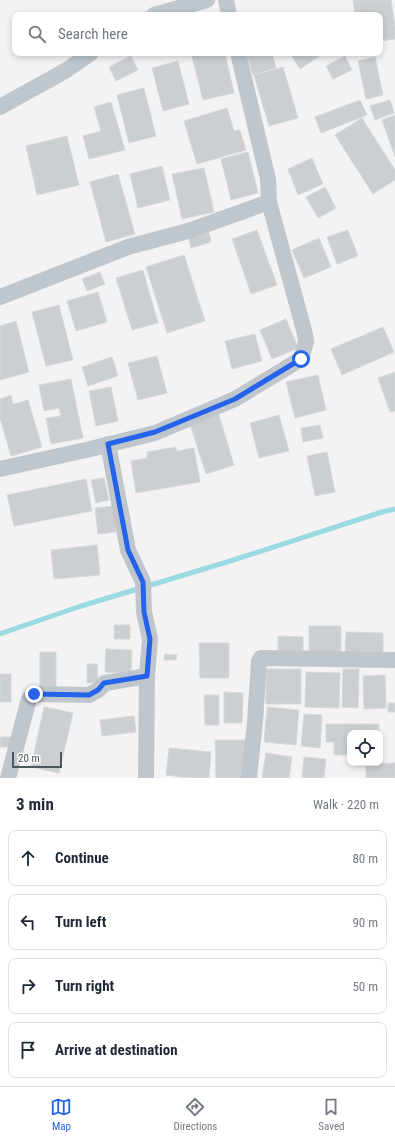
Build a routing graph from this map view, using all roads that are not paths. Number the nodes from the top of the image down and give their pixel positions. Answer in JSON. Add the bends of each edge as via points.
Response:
{"nodes":[{"id":1,"x":207,"y":0,"type":"edge"},
{"id":2,"x":226,"y":0,"type":"edge"},
{"id":3,"x":165,"y":12,"type":"edge"},
{"id":4,"x":228,"y":12,"type":"edge"},
{"id":5,"x":87,"y":56,"type":"edge"},
{"id":6,"x":239,"y":56,"type":"edge"},
{"id":7,"x":0,"y":107,"type":"edge"},
{"id":8,"x":269,"y":202,"type":"junction"},
{"id":9,"x":0,"y":297,"type":"edge"},
{"id":10,"x":108,"y":444,"type":"junction"},
{"id":11,"x":0,"y":469,"type":"edge"},
{"id":12,"x":395,"y":660,"type":"edge"},
{"id":13,"x":147,"y":676,"type":"junction"},
{"id":14,"x":8,"y":778,"type":"edge"},
{"id":15,"x":146,"y":778,"type":"edge"},
{"id":16,"x":249,"y":778,"type":"edge"}],
"edges":[{"from":1,"to":3,"type":"street"},
{"from":2,"to":4,"type":"street"},
{"from":5,"to":7,"type":"street"},
{"from":6,"to":8,"type":"street","via":[[268,179]]},
{"from":8,"to":9,"type":"street","via":[[188,230],[128,247]]},
{"from":8,"to":10,"type":"street","via":[[305,334],[306,342],[301,359],[235,399],[155,432]]},
{"from":10,"to":11,"type":"street"},
{"from":10,"to":13,"type":"street","via":[[128,550],[143,582],[144,612],[150,639]]},
{"from":12,"to":16,"type":"street","via":[[261,658]]},
{"from":13,"to":14,"type":"street","via":[[104,683],[89,695],[34,694],[29,699]]},
{"from":13,"to":15,"type":"street"}]}
